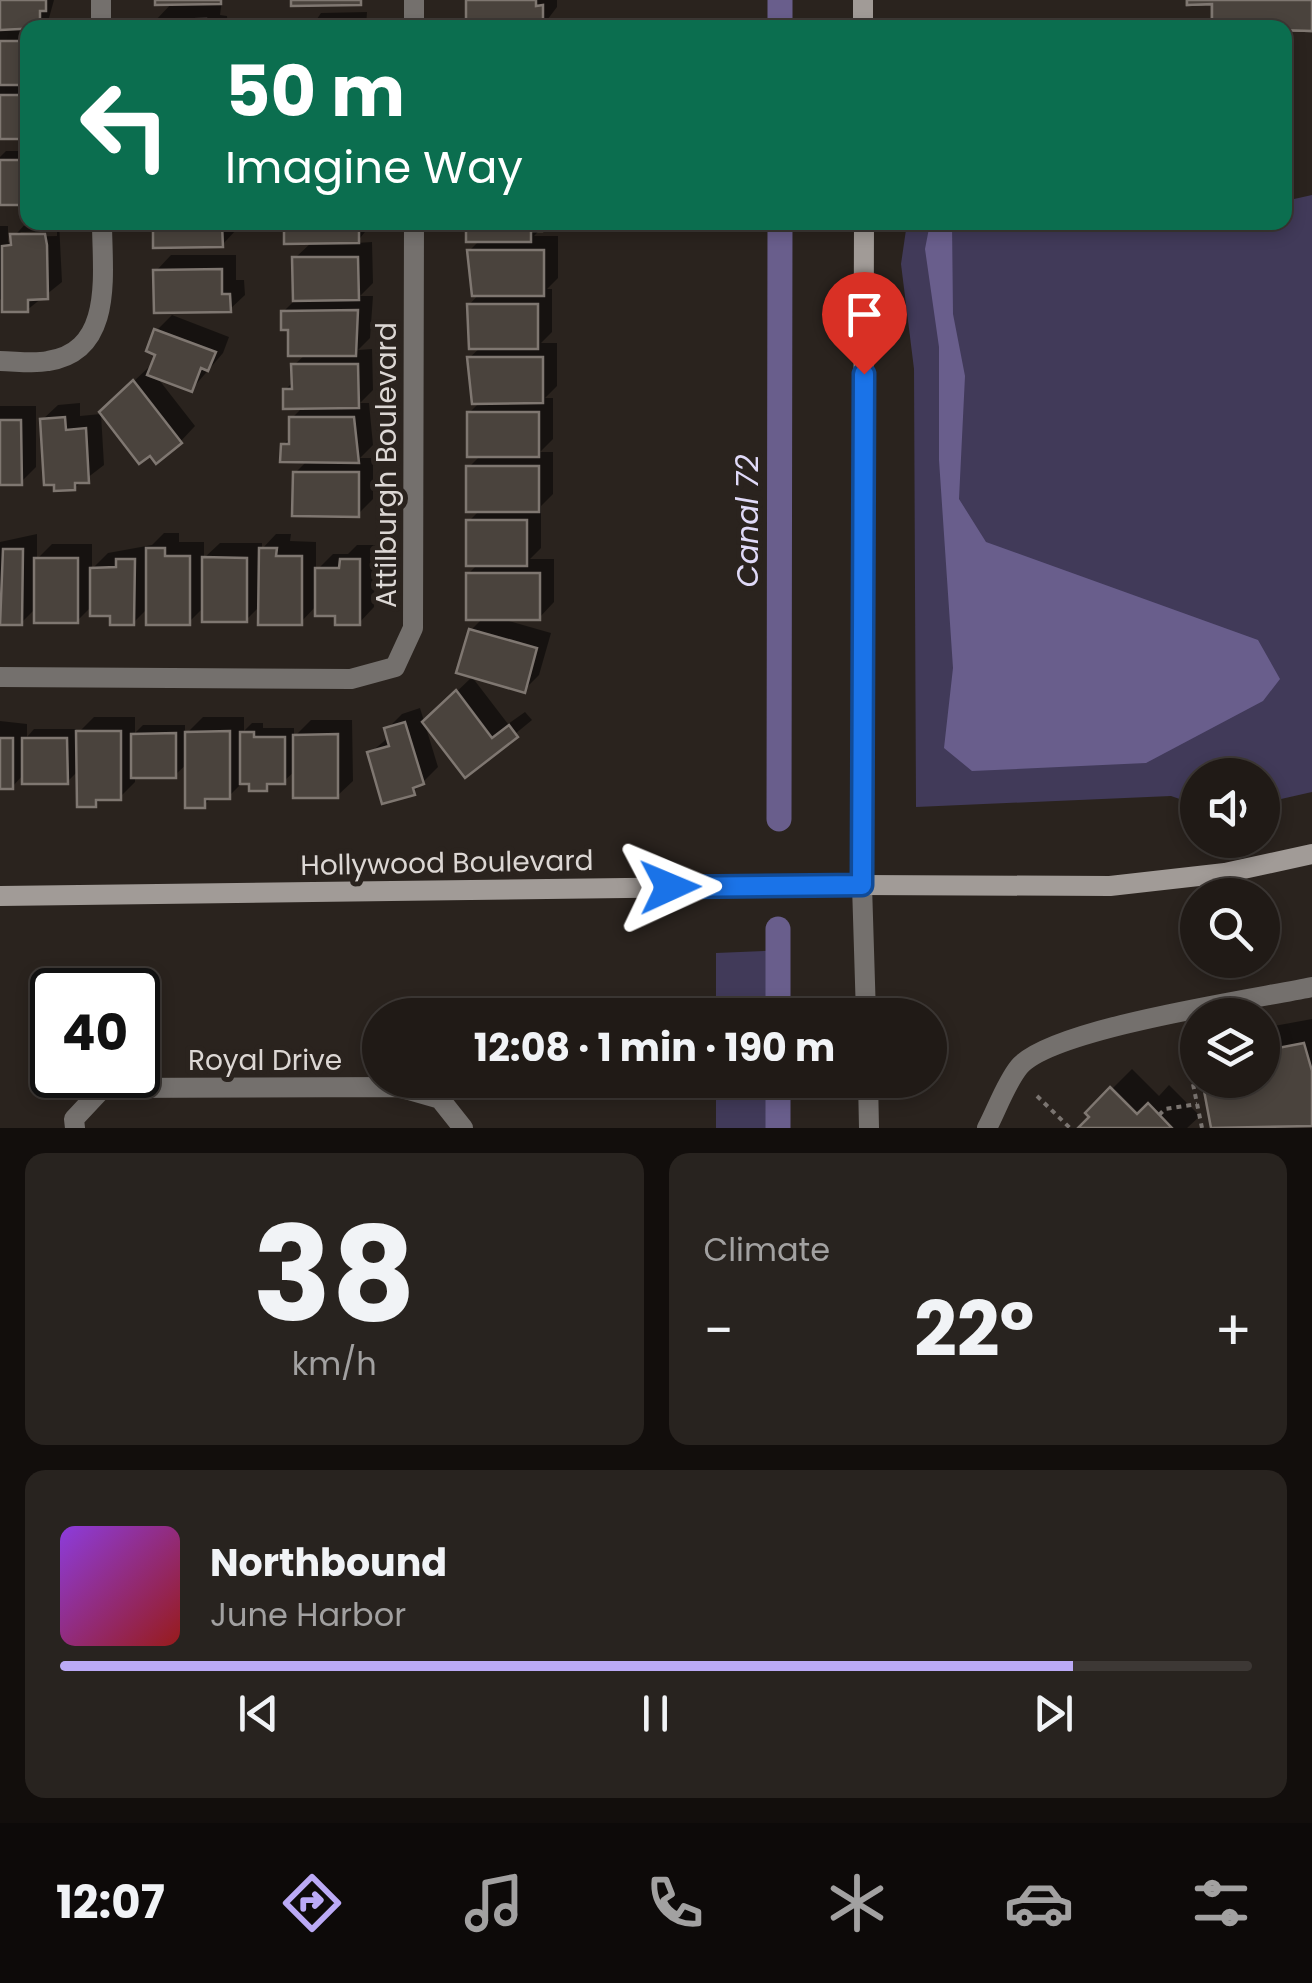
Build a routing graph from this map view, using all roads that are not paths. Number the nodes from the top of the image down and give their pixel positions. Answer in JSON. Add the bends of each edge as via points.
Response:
{"nodes":[{"id":1,"x":102,"y":230,"type":"edge"},
{"id":2,"x":414,"y":230,"type":"edge"},
{"id":3,"x":864,"y":230,"type":"edge"},
{"id":4,"x":0,"y":361,"type":"edge"},
{"id":5,"x":0,"y":677,"type":"edge"},
{"id":6,"x":1312,"y":854,"type":"edge"},
{"id":7,"x":862,"y":885,"type":"junction"},
{"id":8,"x":0,"y":896,"type":"edge"},
{"id":9,"x":1312,"y":986,"type":"edge"},
{"id":10,"x":865,"y":998,"type":"edge"},
{"id":11,"x":869,"y":1098,"type":"edge"},
{"id":12,"x":74,"y":1128,"type":"edge"},
{"id":13,"x":463,"y":1128,"type":"edge"},
{"id":14,"x":870,"y":1128,"type":"edge"},
{"id":15,"x":987,"y":1128,"type":"edge"}],
"edges":[{"from":1,"to":4,"type":"street","via":[[102,308],[88,340],[51,361]]},
{"from":2,"to":5,"type":"street","name":"Attilburgh Boulevard","via":[[413,628],[395,667],[351,679]]},
{"from":3,"to":7,"type":"street"},
{"from":6,"to":7,"type":"street","name":"Hollywood Boulevard","via":[[1226,873],[1110,886]]},
{"from":7,"to":8,"type":"street","name":"Hollywood Boulevard"},
{"from":7,"to":10,"type":"street"},
{"from":9,"to":15,"type":"street","via":[[1108,1026],[1052,1047],[1020,1065]]},
{"from":11,"to":14,"type":"street"},
{"from":12,"to":13,"type":"street","name":"Royal Drive","via":[[74,1119],[103,1088],[398,1087],[440,1099]]}]}
